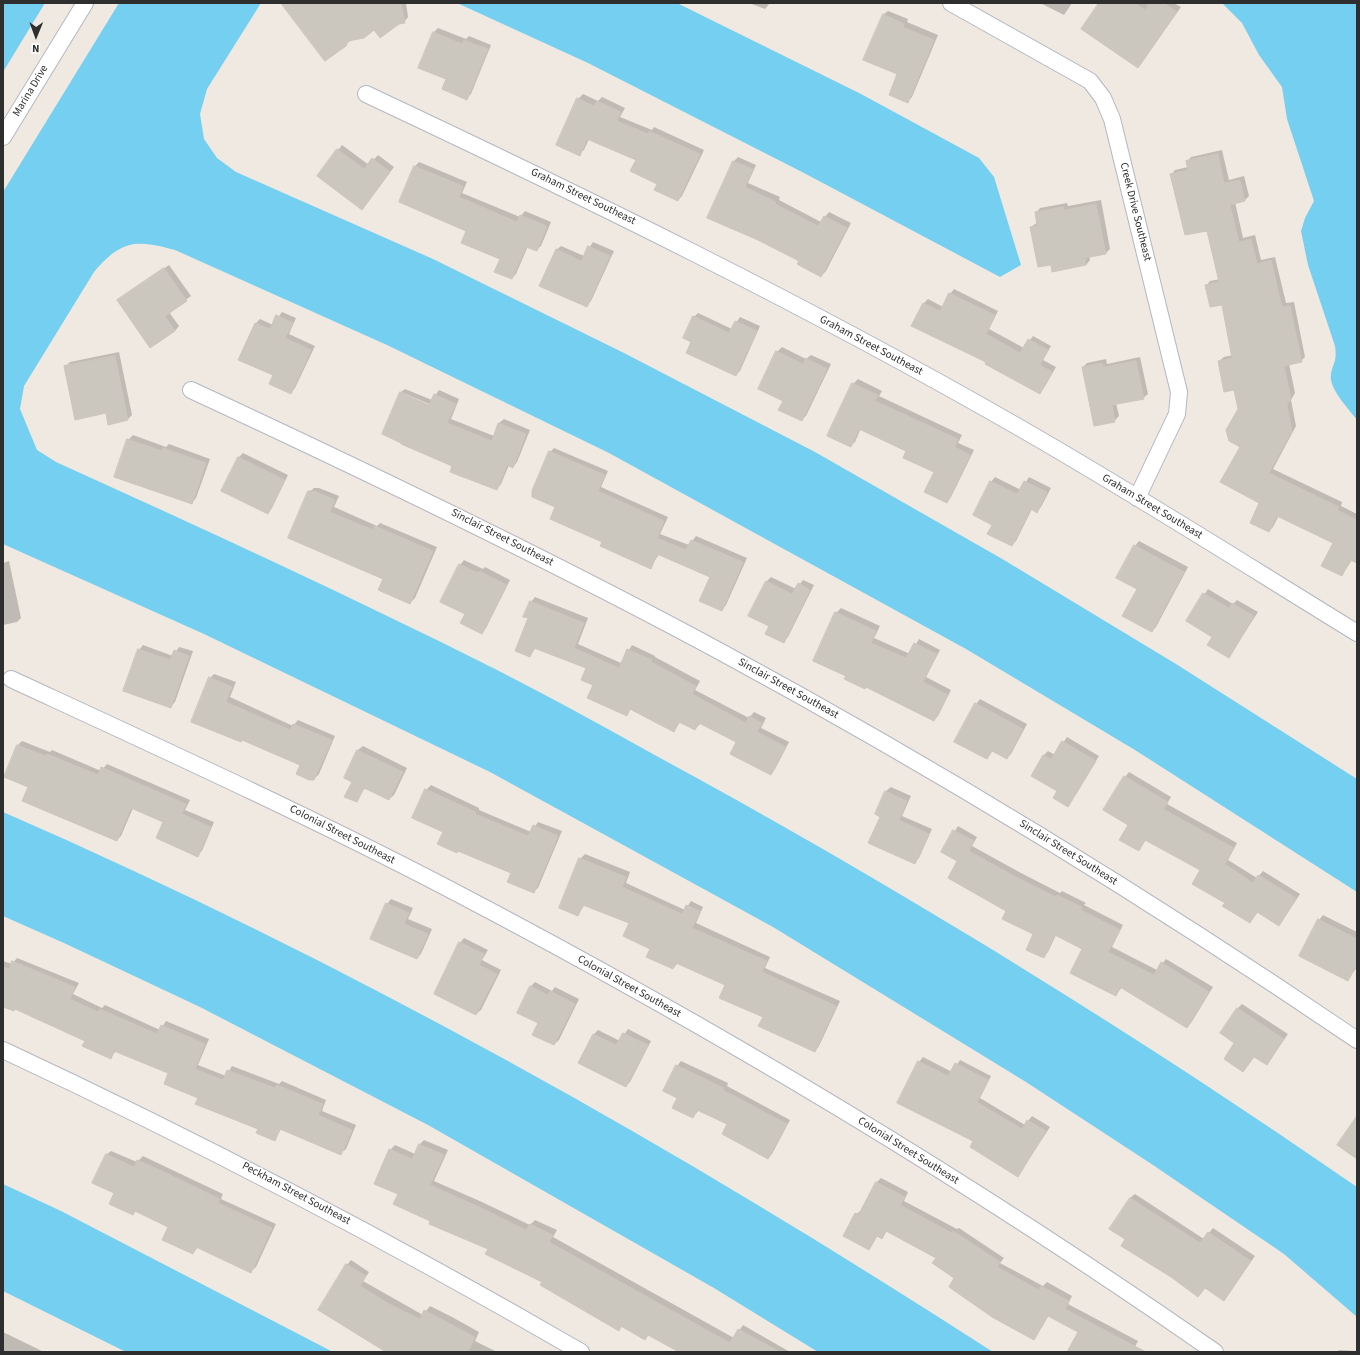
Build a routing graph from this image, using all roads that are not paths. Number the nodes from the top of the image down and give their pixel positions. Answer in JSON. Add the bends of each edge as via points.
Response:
{"nodes":[{"id":1,"x":85,"y":3,"type":"edge"},
{"id":2,"x":951,"y":3,"type":"edge"},
{"id":3,"x":366,"y":94,"type":"dead end"},
{"id":4,"x":3,"y":137,"type":"edge"},
{"id":5,"x":191,"y":390,"type":"dead end"},
{"id":6,"x":1137,"y":498,"type":"junction"},
{"id":7,"x":1357,"y":633,"type":"edge"},
{"id":8,"x":10,"y":679,"type":"dead end"},
{"id":9,"x":1357,"y":1040,"type":"edge"},
{"id":10,"x":3,"y":1050,"type":"edge"},
{"id":11,"x":581,"y":1352,"type":"edge"},
{"id":12,"x":1215,"y":1352,"type":"edge"}],
"edges":[{"from":1,"to":4,"type":"street","name":"Marina Drive"},
{"from":2,"to":6,"type":"street","name":"Creek Drive Southeast","via":[[1090,81],[1103,98],[1112,119],[1179,392],[1177,414]]},
{"from":3,"to":6,"type":"street","name":"Graham Street Southeast","via":[[527,169],[773,293],[1014,424]]},
{"from":5,"to":9,"type":"street","name":"Sinclair Street Southeast","via":[[489,531],[627,602],[824,709],[1064,850],[1182,924]]},
{"from":6,"to":7,"type":"street","name":"Graham Street Southeast"},
{"from":8,"to":12,"type":"street","name":"Colonial Street Southeast","via":[[223,776],[336,832],[455,892],[655,1001],[912,1153],[1097,1272]]},
{"from":10,"to":11,"type":"street","name":"Peckham Street Southeast","via":[[178,1134],[291,1192],[404,1252]]}]}
